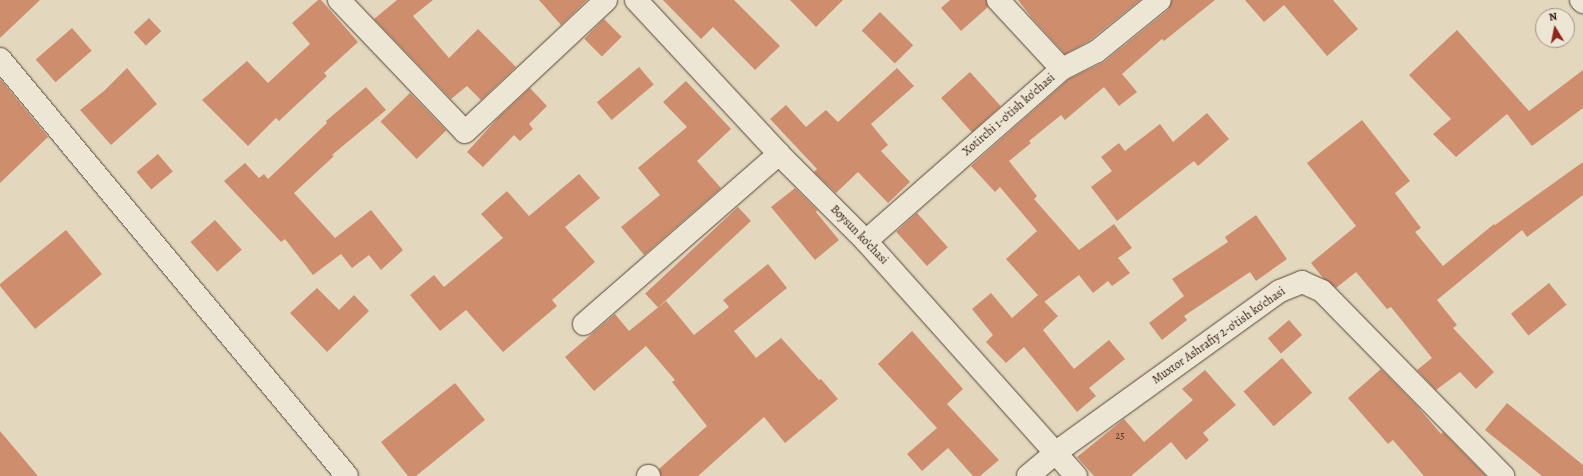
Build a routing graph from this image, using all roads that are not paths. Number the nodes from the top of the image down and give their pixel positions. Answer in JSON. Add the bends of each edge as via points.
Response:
{"nodes":[{"id":1,"x":338,"y":0,"type":"edge"},
{"id":2,"x":606,"y":0,"type":"edge"},
{"id":3,"x":636,"y":0,"type":"edge"},
{"id":4,"x":998,"y":0,"type":"edge"},
{"id":5,"x":1160,"y":0,"type":"edge"},
{"id":6,"x":0,"y":59,"type":"edge"},
{"id":7,"x":1062,"y":69,"type":"junction"},
{"id":8,"x":779,"y":154,"type":"junction"},
{"id":9,"x":866,"y":241,"type":"junction"},
{"id":10,"x":584,"y":324,"type":"dead end"},
{"id":11,"x":1055,"y":452,"type":"junction"},
{"id":12,"x":347,"y":476,"type":"edge"},
{"id":13,"x":1028,"y":476,"type":"edge"},
{"id":14,"x":1076,"y":476,"type":"edge"},
{"id":15,"x":1503,"y":476,"type":"edge"}],
"edges":[{"from":1,"to":2,"type":"street","via":[[464,132]]},
{"from":3,"to":8,"type":"street","name":"Boysun ko'chasi"},
{"from":4,"to":7,"type":"street"},
{"from":5,"to":7,"type":"street","name":"Xotirchi 1-o'tish ko'chasi","via":[[1096,52]]},
{"from":6,"to":12,"type":"street"},
{"from":7,"to":9,"type":"street","name":"Xotirchi 1-o'tish ko'chasi"},
{"from":8,"to":9,"type":"street","name":"Boysun ko'chasi"},
{"from":8,"to":10,"type":"street"},
{"from":9,"to":11,"type":"street","name":"Boysun ko'chasi"},
{"from":11,"to":13,"type":"street","name":"Muxtor Ashrafiy 2-o'tish ko'chasi"},
{"from":11,"to":14,"type":"street","name":"Boysun ko'chasi"},
{"from":11,"to":15,"type":"street","name":"Muxtor Ashrafiy 2-o'tish ko'chasi","via":[[1280,291],[1302,282],[1322,291]]}]}
